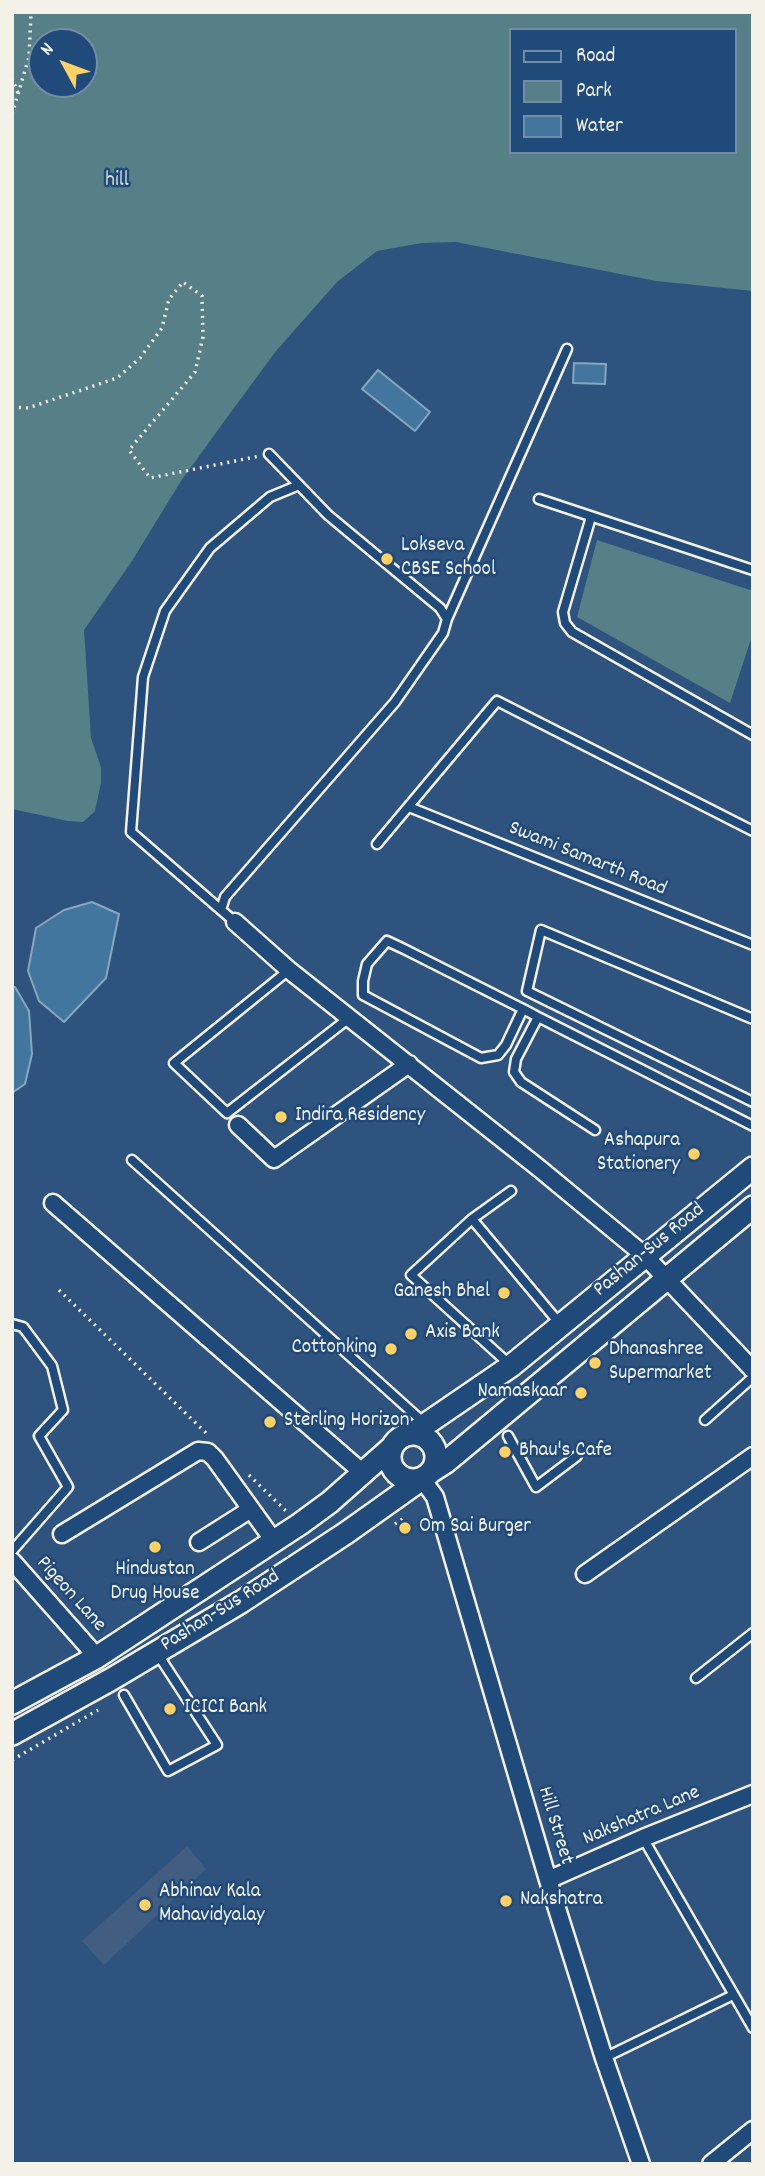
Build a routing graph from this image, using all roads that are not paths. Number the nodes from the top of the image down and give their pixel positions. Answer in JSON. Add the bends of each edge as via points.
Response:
{"nodes":[{"id":1,"x":567,"y":349,"type":"dead end"},
{"id":2,"x":269,"y":454,"type":"road end"},
{"id":3,"x":299,"y":485,"type":"junction"},
{"id":4,"x":539,"y":499,"type":"dead end"},
{"id":5,"x":591,"y":517,"type":"junction"},
{"id":6,"x":753,"y":570,"type":"edge"},
{"id":7,"x":447,"y":620,"type":"junction"},
{"id":8,"x":753,"y":735,"type":"edge"},
{"id":9,"x":409,"y":807,"type":"junction"},
{"id":10,"x":753,"y":831,"type":"edge"},
{"id":11,"x":377,"y":844,"type":"dead end"},
{"id":12,"x":221,"y":910,"type":"junction"},
{"id":13,"x":235,"y":922,"type":"joint"},
{"id":14,"x":753,"y":945,"type":"edge"},
{"id":15,"x":289,"y":970,"type":"junction"},
{"id":16,"x":523,"y":1009,"type":"junction"},
{"id":17,"x":349,"y":1017,"type":"junction"},
{"id":18,"x":538,"y":1017,"type":"junction"},
{"id":19,"x":753,"y":1019,"type":"edge"},
{"id":20,"x":409,"y":1064,"type":"junction"},
{"id":21,"x":753,"y":1102,"type":"edge"},
{"id":22,"x":238,"y":1125,"type":"dead end"},
{"id":23,"x":753,"y":1126,"type":"edge"},
{"id":24,"x":595,"y":1130,"type":"dead end"},
{"id":25,"x":132,"y":1160,"type":"dead end"},
{"id":26,"x":753,"y":1168,"type":"edge"},
{"id":27,"x":511,"y":1191,"type":"dead end"},
{"id":28,"x":52,"y":1203,"type":"dead end"},
{"id":29,"x":753,"y":1207,"type":"edge"},
{"id":30,"x":472,"y":1219,"type":"junction"},
{"id":31,"x":644,"y":1255,"type":"junction"},
{"id":32,"x":667,"y":1279,"type":"junction"},
{"id":33,"x":12,"y":1324,"type":"edge"},
{"id":34,"x":561,"y":1324,"type":"junction"},
{"id":35,"x":511,"y":1366,"type":"junction"},
{"id":36,"x":753,"y":1370,"type":"edge"},
{"id":37,"x":753,"y":1377,"type":"edge"},
{"id":38,"x":705,"y":1420,"type":"dead end"},
{"id":39,"x":420,"y":1429,"type":"junction"},
{"id":40,"x":508,"y":1436,"type":"dead end"},
{"id":41,"x":391,"y":1448,"type":"junction"},
{"id":42,"x":753,"y":1456,"type":"edge"},
{"id":43,"x":577,"y":1457,"type":"dead end"},
{"id":44,"x":363,"y":1473,"type":"junction"},
{"id":45,"x":427,"y":1475,"type":"junction"},
{"id":46,"x":251,"y":1509,"type":"junction"},
{"id":47,"x":62,"y":1534,"type":"dead end"},
{"id":48,"x":274,"y":1541,"type":"junction"},
{"id":49,"x":199,"y":1542,"type":"dead end"},
{"id":50,"x":12,"y":1550,"type":"edge"},
{"id":51,"x":12,"y":1561,"type":"edge"},
{"id":52,"x":585,"y":1574,"type":"dead end"},
{"id":53,"x":753,"y":1633,"type":"edge"},
{"id":54,"x":157,"y":1652,"type":"junction"},
{"id":55,"x":97,"y":1657,"type":"junction"},
{"id":56,"x":696,"y":1678,"type":"dead end"},
{"id":57,"x":124,"y":1695,"type":"dead end"},
{"id":58,"x":14,"y":1697,"type":"edge"},
{"id":59,"x":12,"y":1734,"type":"edge"},
{"id":60,"x":753,"y":1794,"type":"edge"},
{"id":61,"x":643,"y":1838,"type":"junction"},
{"id":62,"x":548,"y":1880,"type":"junction"},
{"id":63,"x":733,"y":1995,"type":"junction"},
{"id":64,"x":753,"y":2028,"type":"edge"},
{"id":65,"x":604,"y":2058,"type":"junction"},
{"id":66,"x":753,"y":2130,"type":"edge"},
{"id":67,"x":641,"y":2164,"type":"edge"},
{"id":68,"x":711,"y":2164,"type":"edge"}],
"edges":[{"from":1,"to":7,"type":"lane"},
{"from":2,"to":3,"type":"lane"},
{"from":3,"to":7,"type":"lane","via":[[328,515],[440,608]]},
{"from":3,"to":12,"type":"lane","via":[[270,496],[210,548],[165,611],[143,677],[131,832]]},
{"from":4,"to":5,"type":"lane"},
{"from":5,"to":6,"type":"lane"},
{"from":5,"to":8,"type":"lane","via":[[563,612],[565,623],[572,632]]},
{"from":7,"to":12,"type":"lane","via":[[443,633],[395,702],[225,897]]},
{"from":9,"to":10,"type":"lane","via":[[497,701]]},
{"from":9,"to":11,"type":"lane"},
{"from":9,"to":14,"type":"lane","name":"Swami Samarth Road"},
{"from":12,"to":13,"type":"lane"},
{"from":13,"to":15,"type":"street"},
{"from":15,"to":17,"type":"street"},
{"from":15,"to":17,"type":"lane","via":[[174,1063],[228,1113]]},
{"from":16,"to":16,"type":"lane","via":[[498,1055],[481,1059],[363,995],[363,981],[367,964],[387,941]]},
{"from":16,"to":18,"type":"lane"},
{"from":17,"to":20,"type":"street"},
{"from":18,"to":23,"type":"lane"},
{"from":18,"to":24,"type":"lane","via":[[514,1072],[521,1082]]},
{"from":19,"to":21,"type":"lane","via":[[541,930],[527,991]]},
{"from":20,"to":22,"type":"street","via":[[274,1159]]},
{"from":20,"to":31,"type":"street"},
{"from":25,"to":39,"type":"lane"},
{"from":26,"to":31,"type":"main road","name":"Pashan-Sus Road"},
{"from":27,"to":30,"type":"lane"},
{"from":28,"to":44,"type":"street"},
{"from":29,"to":32,"type":"main road","name":"Pashan-Sus Road"},
{"from":30,"to":34,"type":"lane"},
{"from":30,"to":35,"type":"lane","via":[[411,1275]]},
{"from":31,"to":32,"type":"street"},
{"from":31,"to":34,"type":"main road","name":"Pashan-Sus Road"},
{"from":32,"to":36,"type":"street"},
{"from":32,"to":45,"type":"main road","name":"Pashan-Sus Road"},
{"from":33,"to":50,"type":"lane","via":[[23,1327],[52,1366],[63,1410],[39,1436],[68,1487]]},
{"from":34,"to":35,"type":"main road","name":"Pashan-Sus Road"},
{"from":35,"to":39,"type":"main road","name":"Pashan-Sus Road"},
{"from":37,"to":38,"type":"lane"},
{"from":39,"to":41,"type":"main road"},
{"from":39,"to":45,"type":"main road","via":[[436,1451],[436,1461]]},
{"from":40,"to":43,"type":"lane","via":[[536,1487]]},
{"from":41,"to":44,"type":"main road","name":"Pashan-Sus Road"},
{"from":41,"to":45,"type":"main road","via":[[393,1470],[401,1477],[411,1481]]},
{"from":42,"to":52,"type":"street"},
{"from":44,"to":48,"type":"main road","name":"Pashan-Sus Road"},
{"from":45,"to":54,"type":"main road","name":"Pashan-Sus Road","via":[[346,1533]]},
{"from":45,"to":62,"type":"street","name":"Hill Street"},
{"from":46,"to":47,"type":"street","via":[[215,1459],[198,1451]]},
{"from":46,"to":48,"type":"street"},
{"from":46,"to":49,"type":"street"},
{"from":48,"to":55,"type":"main road","name":"Pashan-Sus Road"},
{"from":51,"to":55,"type":"street","name":"Pigeon Lane"},
{"from":53,"to":56,"type":"lane"},
{"from":54,"to":57,"type":"lane","via":[[217,1745],[169,1771]]},
{"from":54,"to":59,"type":"main road","name":"Pashan-Sus Road"},
{"from":55,"to":58,"type":"main road","name":"Pashan-Sus Road"},
{"from":60,"to":61,"type":"street","name":"Nakshatra Lane"},
{"from":61,"to":62,"type":"street","name":"Nakshatra Lane"},
{"from":61,"to":63,"type":"lane"},
{"from":62,"to":65,"type":"street","name":"Hill Street"},
{"from":63,"to":64,"type":"lane"},
{"from":63,"to":65,"type":"lane"},
{"from":65,"to":67,"type":"street","name":"Hill Street"},
{"from":66,"to":68,"type":"street"}]}
